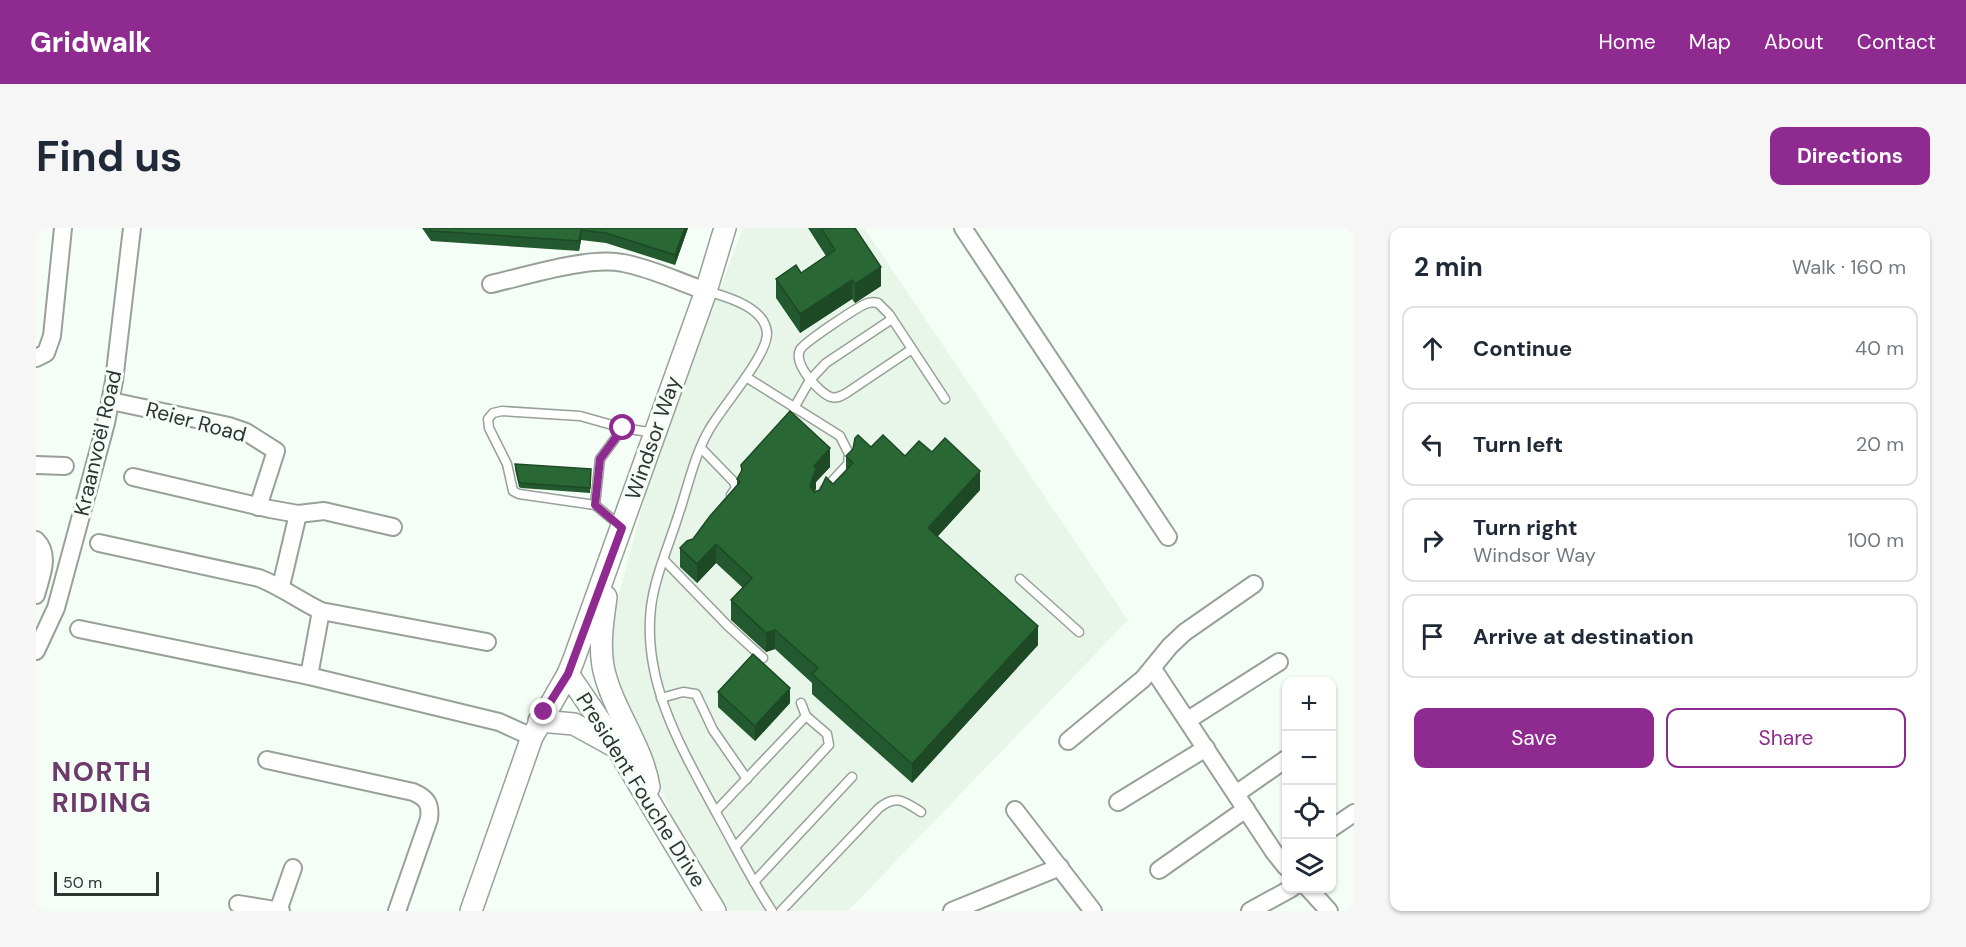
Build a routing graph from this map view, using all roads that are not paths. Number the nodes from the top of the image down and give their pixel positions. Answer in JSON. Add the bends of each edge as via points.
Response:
{"nodes":[{"id":1,"x":63,"y":228,"type":"edge"},
{"id":2,"x":132,"y":228,"type":"edge"},
{"id":3,"x":725,"y":228,"type":"edge"},
{"id":4,"x":963,"y":228,"type":"edge"},
{"id":5,"x":491,"y":284,"type":"dead end"},
{"id":6,"x":706,"y":291,"type":"junction"},
{"id":7,"x":892,"y":318,"type":"junction"},
{"id":8,"x":912,"y":349,"type":"junction"},
{"id":9,"x":36,"y":358,"type":"edge"},
{"id":10,"x":746,"y":377,"type":"junction"},
{"id":11,"x":810,"y":380,"type":"junction"},
{"id":12,"x":945,"y":399,"type":"dead end"},
{"id":13,"x":111,"y":401,"type":"junction"},
{"id":14,"x":794,"y":408,"type":"junction"},
{"id":15,"x":623,"y":428,"type":"junction"},
{"id":16,"x":655,"y":433,"type":"junction"},
{"id":17,"x":700,"y":448,"type":"junction"},
{"id":18,"x":36,"y":465,"type":"edge"},
{"id":19,"x":65,"y":466,"type":"dead end"},
{"id":20,"x":133,"y":477,"type":"dead end"},
{"id":21,"x":819,"y":499,"type":"edge"},
{"id":22,"x":726,"y":502,"type":"edge"},
{"id":23,"x":595,"y":505,"type":"junction"},
{"id":24,"x":258,"y":507,"type":"junction"},
{"id":25,"x":298,"y":514,"type":"junction"},
{"id":26,"x":393,"y":527,"type":"dead end"},
{"id":27,"x":622,"y":528,"type":"junction"},
{"id":28,"x":1167,"y":537,"type":"dead end"},
{"id":29,"x":36,"y":540,"type":"edge"},
{"id":30,"x":99,"y":543,"type":"dead end"},
{"id":31,"x":664,"y":560,"type":"junction"},
{"id":32,"x":610,"y":561,"type":"junction"},
{"id":33,"x":1020,"y":579,"type":"dead end"},
{"id":34,"x":1254,"y":584,"type":"dead end"},
{"id":35,"x":280,"y":586,"type":"junction"},
{"id":36,"x":36,"y":595,"type":"edge"},
{"id":37,"x":321,"y":612,"type":"junction"},
{"id":38,"x":79,"y":629,"type":"dead end"},
{"id":39,"x":1079,"y":632,"type":"dead end"},
{"id":40,"x":488,"y":642,"type":"dead end"},
{"id":41,"x":36,"y":651,"type":"edge"},
{"id":42,"x":763,"y":658,"type":"dead end"},
{"id":43,"x":1279,"y":662,"type":"dead end"},
{"id":44,"x":1153,"y":669,"type":"junction"},
{"id":45,"x":568,"y":674,"type":"junction"},
{"id":46,"x":309,"y":676,"type":"junction"},
{"id":47,"x":661,"y":698,"type":"junction"},
{"id":48,"x":801,"y":703,"type":"dead end"},
{"id":49,"x":806,"y":716,"type":"junction"},
{"id":50,"x":1188,"y":720,"type":"junction"},
{"id":51,"x":535,"y":729,"type":"junction"},
{"id":52,"x":1068,"y":741,"type":"dead end"},
{"id":53,"x":617,"y":747,"type":"junction"},
{"id":54,"x":1206,"y":748,"type":"junction"},
{"id":55,"x":267,"y":760,"type":"dead end"},
{"id":56,"x":1282,"y":762,"type":"edge"},
{"id":57,"x":852,"y":777,"type":"dead end"},
{"id":58,"x":747,"y":778,"type":"junction"},
{"id":59,"x":1236,"y":794,"type":"junction"},
{"id":60,"x":1118,"y":801,"type":"dead end"},
{"id":61,"x":651,"y":803,"type":"junction"},
{"id":62,"x":1246,"y":809,"type":"junction"},
{"id":63,"x":1015,"y":810,"type":"dead end"},
{"id":64,"x":716,"y":811,"type":"junction"},
{"id":65,"x":921,"y":812,"type":"dead end"},
{"id":66,"x":1352,"y":820,"type":"edge"},
{"id":67,"x":1336,"y":826,"type":"edge"},
{"id":68,"x":735,"y":848,"type":"junction"},
{"id":69,"x":1282,"y":859,"type":"edge"},
{"id":70,"x":1060,"y":867,"type":"junction"},
{"id":71,"x":293,"y":868,"type":"dead end"},
{"id":72,"x":1159,"y":870,"type":"dead end"},
{"id":73,"x":754,"y":882,"type":"junction"},
{"id":74,"x":1283,"y":893,"type":"edge"},
{"id":75,"x":1313,"y":893,"type":"edge"},
{"id":76,"x":238,"y":904,"type":"dead end"},
{"id":77,"x":715,"y":910,"type":"edge"},
{"id":78,"x":279,"y":911,"type":"edge"},
{"id":79,"x":397,"y":911,"type":"edge"},
{"id":80,"x":471,"y":911,"type":"edge"},
{"id":81,"x":772,"y":911,"type":"edge"},
{"id":82,"x":781,"y":911,"type":"edge"},
{"id":83,"x":952,"y":911,"type":"edge"},
{"id":84,"x":1093,"y":911,"type":"edge"},
{"id":85,"x":1250,"y":911,"type":"edge"},
{"id":86,"x":1329,"y":911,"type":"edge"}],
"edges":[{"from":1,"to":9,"type":"street","via":[[52,336],[46,353]]},
{"from":2,"to":13,"type":"street","name":"Kraanvoël Road"},
{"from":3,"to":6,"type":"street","name":"Windsor Way"},
{"from":4,"to":28,"type":"street"},
{"from":5,"to":6,"type":"street","via":[[603,261],[623,263]]},
{"from":6,"to":10,"type":"lane","via":[[741,303],[764,322],[766,339]]},
{"from":6,"to":16,"type":"street","name":"Windsor Way"},
{"from":7,"to":8,"type":"lane"},
{"from":7,"to":11,"type":"lane","via":[[826,363]]},
{"from":7,"to":11,"type":"lane","via":[[878,303],[867,303],[805,344],[799,357]]},
{"from":8,"to":11,"type":"lane","via":[[841,397],[833,398]]},
{"from":8,"to":12,"type":"lane"},
{"from":10,"to":14,"type":"lane"},
{"from":10,"to":17,"type":"lane"},
{"from":11,"to":14,"type":"lane"},
{"from":13,"to":24,"type":"street","name":"Reier Road","via":[[229,426],[276,451]]},
{"from":13,"to":41,"type":"street","name":"Kraanvoël Road","via":[[56,608]]},
{"from":14,"to":21,"type":"lane","via":[[840,436],[849,454],[848,464]]},
{"from":15,"to":16,"type":"lane"},
{"from":15,"to":23,"type":"lane","via":[[600,459]]},
{"from":15,"to":23,"type":"lane","via":[[580,416],[521,411],[497,411],[488,420],[507,464],[513,491]]},
{"from":16,"to":27,"type":"street","name":"Windsor Way"},
{"from":17,"to":22,"type":"lane","via":[[734,483],[736,488]]},
{"from":17,"to":31,"type":"lane"},
{"from":18,"to":19,"type":"street"},
{"from":20,"to":24,"type":"street"},
{"from":23,"to":27,"type":"lane"},
{"from":24,"to":25,"type":"street"},
{"from":25,"to":26,"type":"street","via":[[324,511]]},
{"from":25,"to":35,"type":"street"},
{"from":27,"to":32,"type":"street","name":"Windsor Way"},
{"from":29,"to":36,"type":"street","via":[[45,560]]},
{"from":30,"to":35,"type":"street"},
{"from":31,"to":42,"type":"lane"},
{"from":31,"to":47,"type":"lane","via":[[651,606],[650,633]]},
{"from":32,"to":45,"type":"street","name":"Windsor Way"},
{"from":32,"to":61,"type":"street","via":[[601,647],[603,668],[645,766]]},
{"from":33,"to":39,"type":"lane"},
{"from":34,"to":44,"type":"street","via":[[1185,632]]},
{"from":35,"to":37,"type":"street"},
{"from":37,"to":40,"type":"street"},
{"from":37,"to":46,"type":"street"},
{"from":38,"to":46,"type":"street"},
{"from":43,"to":50,"type":"street"},
{"from":44,"to":50,"type":"street"},
{"from":44,"to":52,"type":"street"},
{"from":45,"to":51,"type":"street","name":"Windsor Way"},
{"from":45,"to":53,"type":"street","name":"President Fouche Drive"},
{"from":46,"to":51,"type":"street"},
{"from":47,"to":58,"type":"lane","via":[[683,692],[696,694],[713,730]]},
{"from":47,"to":64,"type":"lane","via":[[676,739]]},
{"from":48,"to":49,"type":"lane"},
{"from":49,"to":58,"type":"lane"},
{"from":49,"to":68,"type":"lane","via":[[824,730],[829,745]]},
{"from":50,"to":54,"type":"street"},
{"from":51,"to":53,"type":"street","via":[[574,724]]},
{"from":51,"to":80,"type":"street","name":"Windsor Way"},
{"from":53,"to":61,"type":"street","name":"President Fouche Drive"},
{"from":54,"to":59,"type":"street"},
{"from":54,"to":60,"type":"street"},
{"from":55,"to":79,"type":"street","via":[[413,792],[425,798],[429,819]]},
{"from":56,"to":59,"type":"street"},
{"from":57,"to":73,"type":"lane"},
{"from":58,"to":64,"type":"lane"},
{"from":59,"to":62,"type":"street"},
{"from":61,"to":77,"type":"street","name":"President Fouche Drive"},
{"from":62,"to":69,"type":"street"},
{"from":62,"to":72,"type":"street"},
{"from":63,"to":70,"type":"street"},
{"from":64,"to":68,"type":"lane"},
{"from":65,"to":82,"type":"lane","via":[[896,799],[887,801]]},
{"from":66,"to":67,"type":"street"},
{"from":68,"to":73,"type":"lane"},
{"from":70,"to":83,"type":"street"},
{"from":70,"to":84,"type":"street"},
{"from":71,"to":78,"type":"street"},
{"from":73,"to":81,"type":"lane"},
{"from":74,"to":85,"type":"street"},
{"from":75,"to":86,"type":"street"},
{"from":76,"to":78,"type":"street"}]}
